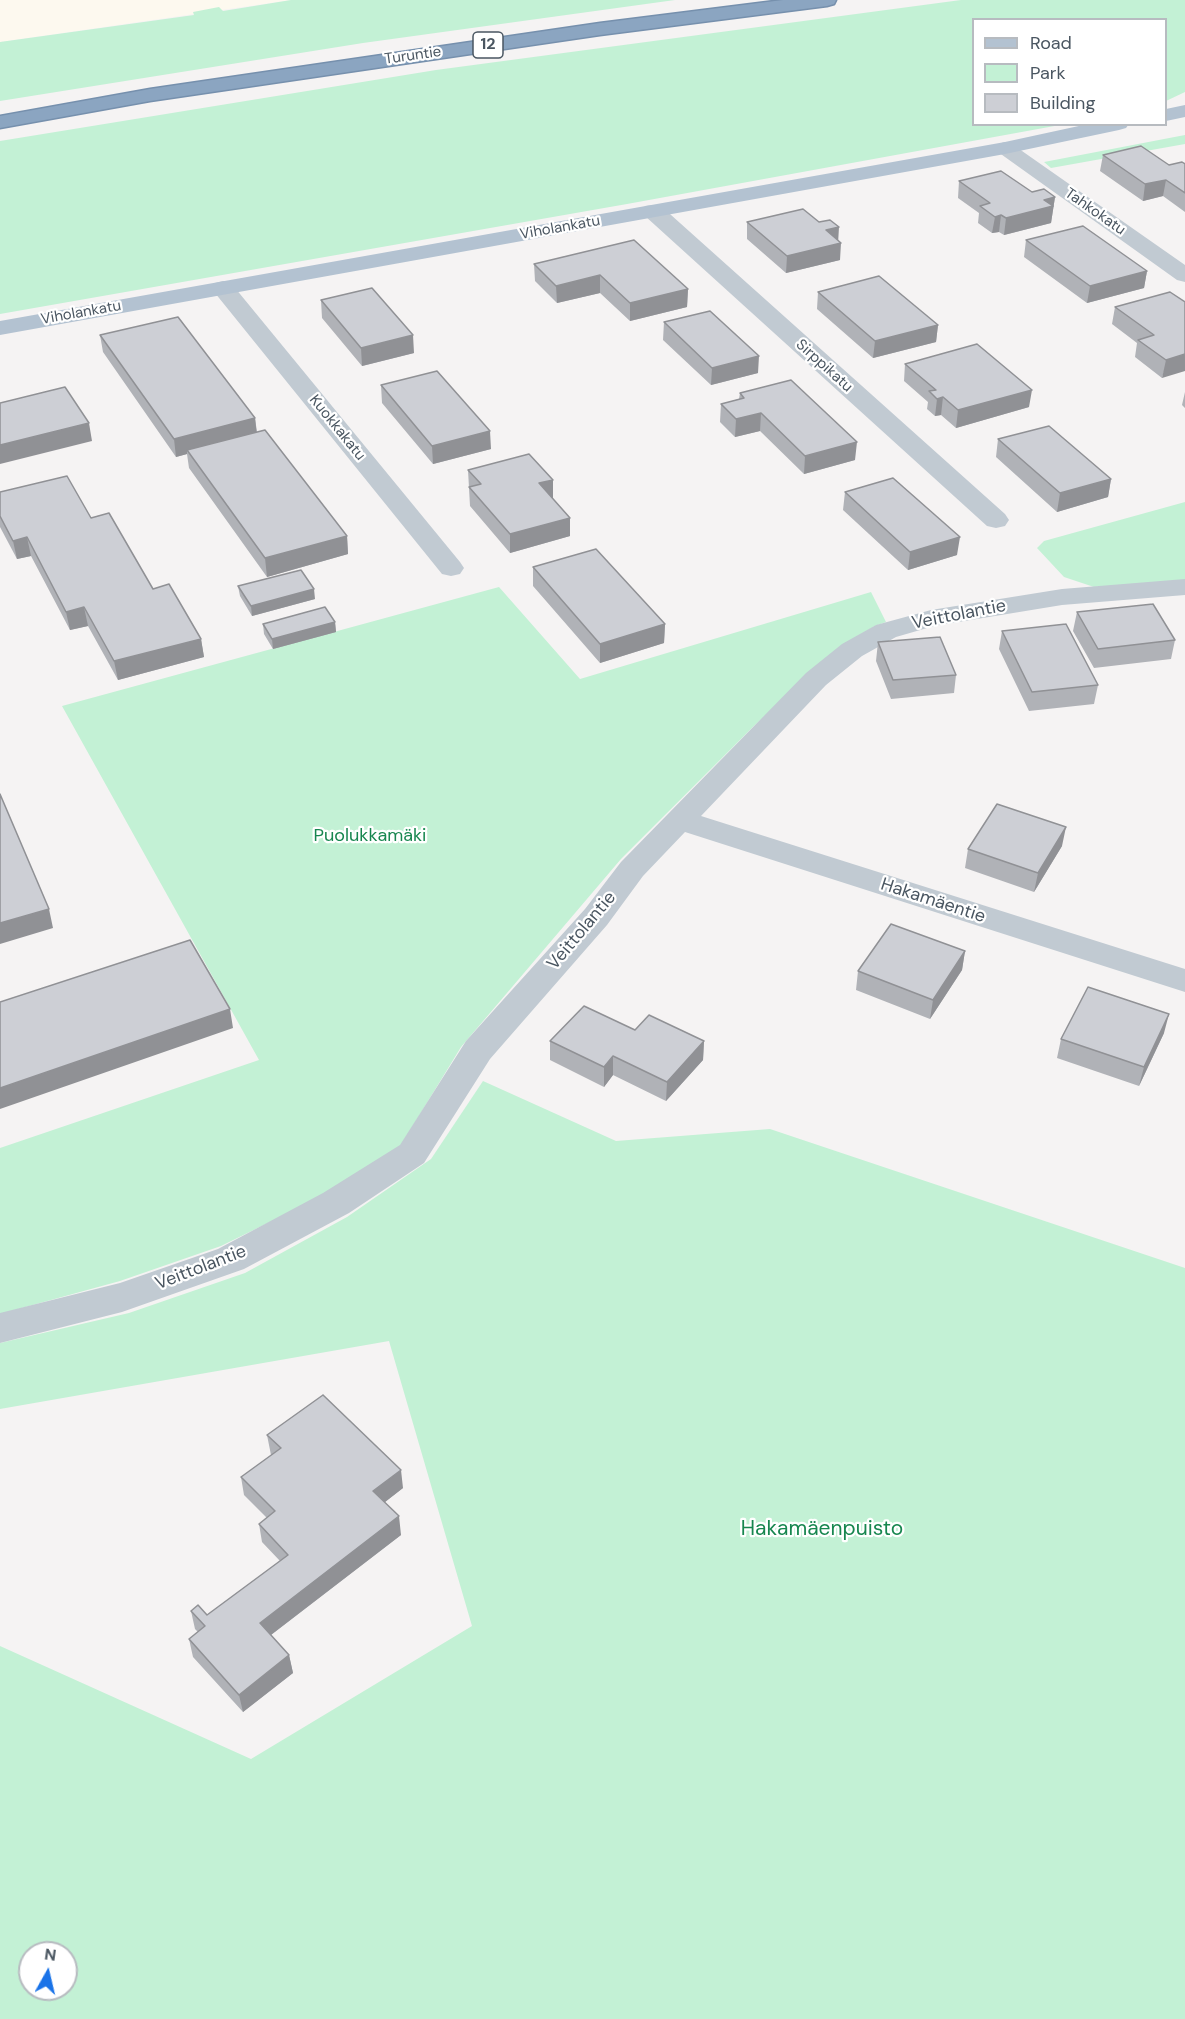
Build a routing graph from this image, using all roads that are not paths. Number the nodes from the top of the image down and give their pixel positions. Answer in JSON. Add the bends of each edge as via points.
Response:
{"nodes":[{"id":1,"x":827,"y":0,"type":"edge"},
{"id":2,"x":1185,"y":111,"type":"edge"},
{"id":3,"x":1167,"y":115,"type":"edge"},
{"id":4,"x":0,"y":122,"type":"edge"},
{"id":5,"x":1110,"y":126,"type":"edge"},
{"id":6,"x":1005,"y":148,"type":"junction"},
{"id":7,"x":653,"y":211,"type":"junction"},
{"id":8,"x":1185,"y":275,"type":"edge"},
{"id":9,"x":223,"y":288,"type":"junction"},
{"id":10,"x":0,"y":328,"type":"edge"},
{"id":11,"x":996,"y":520,"type":"dead end"},
{"id":12,"x":451,"y":568,"type":"dead end"},
{"id":13,"x":1185,"y":587,"type":"edge"},
{"id":14,"x":681,"y":820,"type":"junction"},
{"id":15,"x":1185,"y":981,"type":"edge"},
{"id":16,"x":0,"y":1328,"type":"edge"}],
"edges":[{"from":1,"to":4,"type":"highway","name":"Turuntie","number":"12","via":[[162,93]]},
{"from":2,"to":3,"type":"main road"},
{"from":5,"to":6,"type":"main road","name":"Viholankatu"},
{"from":6,"to":7,"type":"main road","name":"Viholankatu"},
{"from":6,"to":8,"type":"street","name":"Tahkokatu"},
{"from":7,"to":9,"type":"main road","name":"Viholankatu"},
{"from":7,"to":11,"type":"street","name":"Sirppikatu"},
{"from":9,"to":10,"type":"main road","name":"Viholankatu"},
{"from":9,"to":12,"type":"street","name":"Kuokkakatu"},
{"from":13,"to":14,"type":"street","name":"Veittolantie","via":[[1062,597],[931,618],[886,631],[852,650],[816,679]]},
{"from":14,"to":15,"type":"street","name":"Hakamäentie"},
{"from":14,"to":16,"type":"street","name":"Veittolantie","via":[[632,869],[596,917],[478,1050],[412,1154],[336,1203],[231,1259],[122,1297]]}]}
